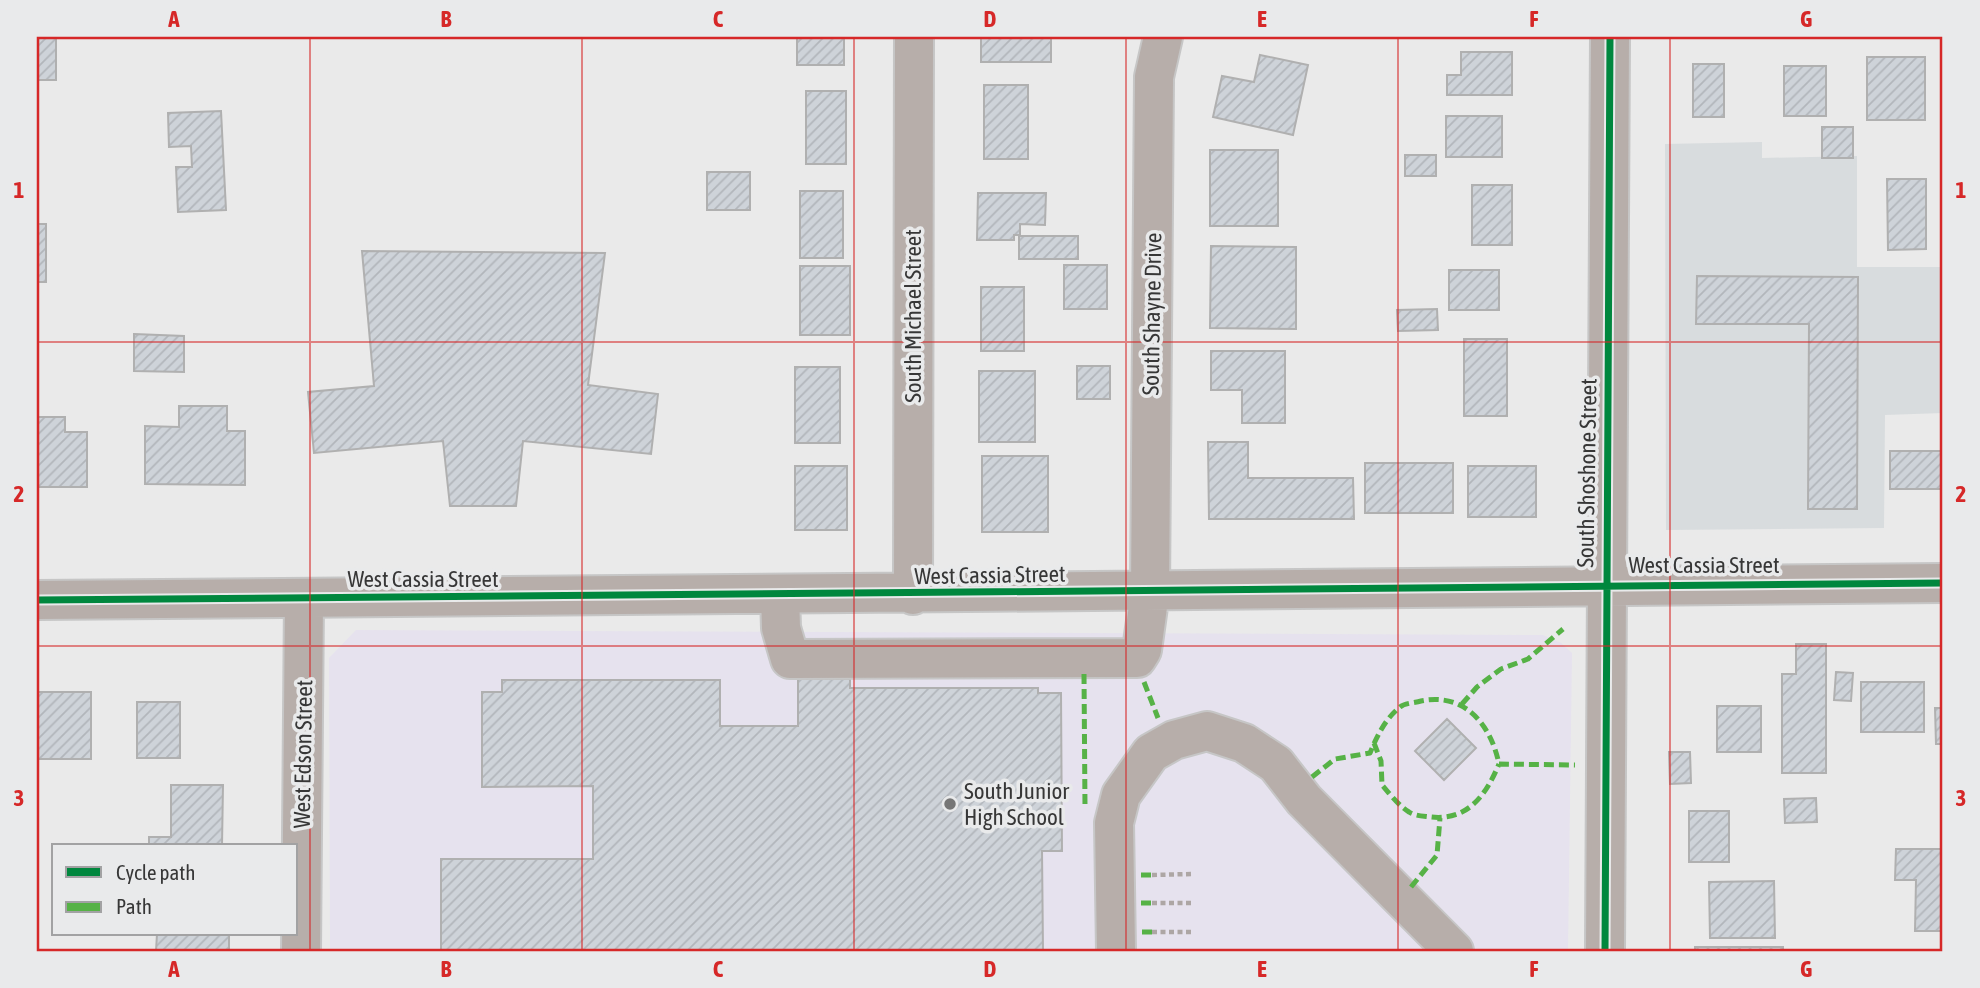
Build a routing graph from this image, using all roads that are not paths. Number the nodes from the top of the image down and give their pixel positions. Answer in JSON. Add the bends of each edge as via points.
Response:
{"nodes":[{"id":1,"x":914,"y":37,"type":"edge"},
{"id":2,"x":1163,"y":37,"type":"edge"},
{"id":3,"x":1610,"y":37,"type":"edge"},
{"id":4,"x":1943,"y":583,"type":"edge"},
{"id":5,"x":1605,"y":585,"type":"junction"},
{"id":6,"x":1150,"y":592,"type":"junction"},
{"id":7,"x":780,"y":595,"type":"junction"},
{"id":8,"x":913,"y":595,"type":"junction"},
{"id":9,"x":304,"y":599,"type":"junction"},
{"id":10,"x":37,"y":600,"type":"edge"},
{"id":11,"x":301,"y":951,"type":"edge"},
{"id":12,"x":1116,"y":951,"type":"edge"},
{"id":13,"x":1454,"y":951,"type":"edge"},
{"id":14,"x":1605,"y":951,"type":"edge"}],
"edges":[{"from":1,"to":8,"type":"street","name":"South Michael Street"},
{"from":2,"to":6,"type":"street","name":"South Shayne Drive","via":[[1154,77]]},
{"from":3,"to":5,"type":"street","name":"South Shoshone Street"},
{"from":4,"to":5,"type":"street","name":"West Cassia Street"},
{"from":5,"to":6,"type":"street","name":"West Cassia Street"},
{"from":5,"to":14,"type":"street","name":"South Shoshone Street"},
{"from":6,"to":7,"type":"street","name":"South Shayne Drive","via":[[1137,658],[790,659],[781,628]]},
{"from":6,"to":8,"type":"street","name":"West Cassia Street"},
{"from":7,"to":8,"type":"street","name":"West Cassia Street"},
{"from":7,"to":9,"type":"street","name":"West Cassia Street"},
{"from":9,"to":10,"type":"street","name":"West Cassia Street"},
{"from":9,"to":11,"type":"street","name":"West Edson Street"},
{"from":12,"to":13,"type":"street","via":[[1114,823],[1121,795],[1151,753],[1174,740],[1207,731],[1244,743],[1276,765],[1304,800]]}]}
